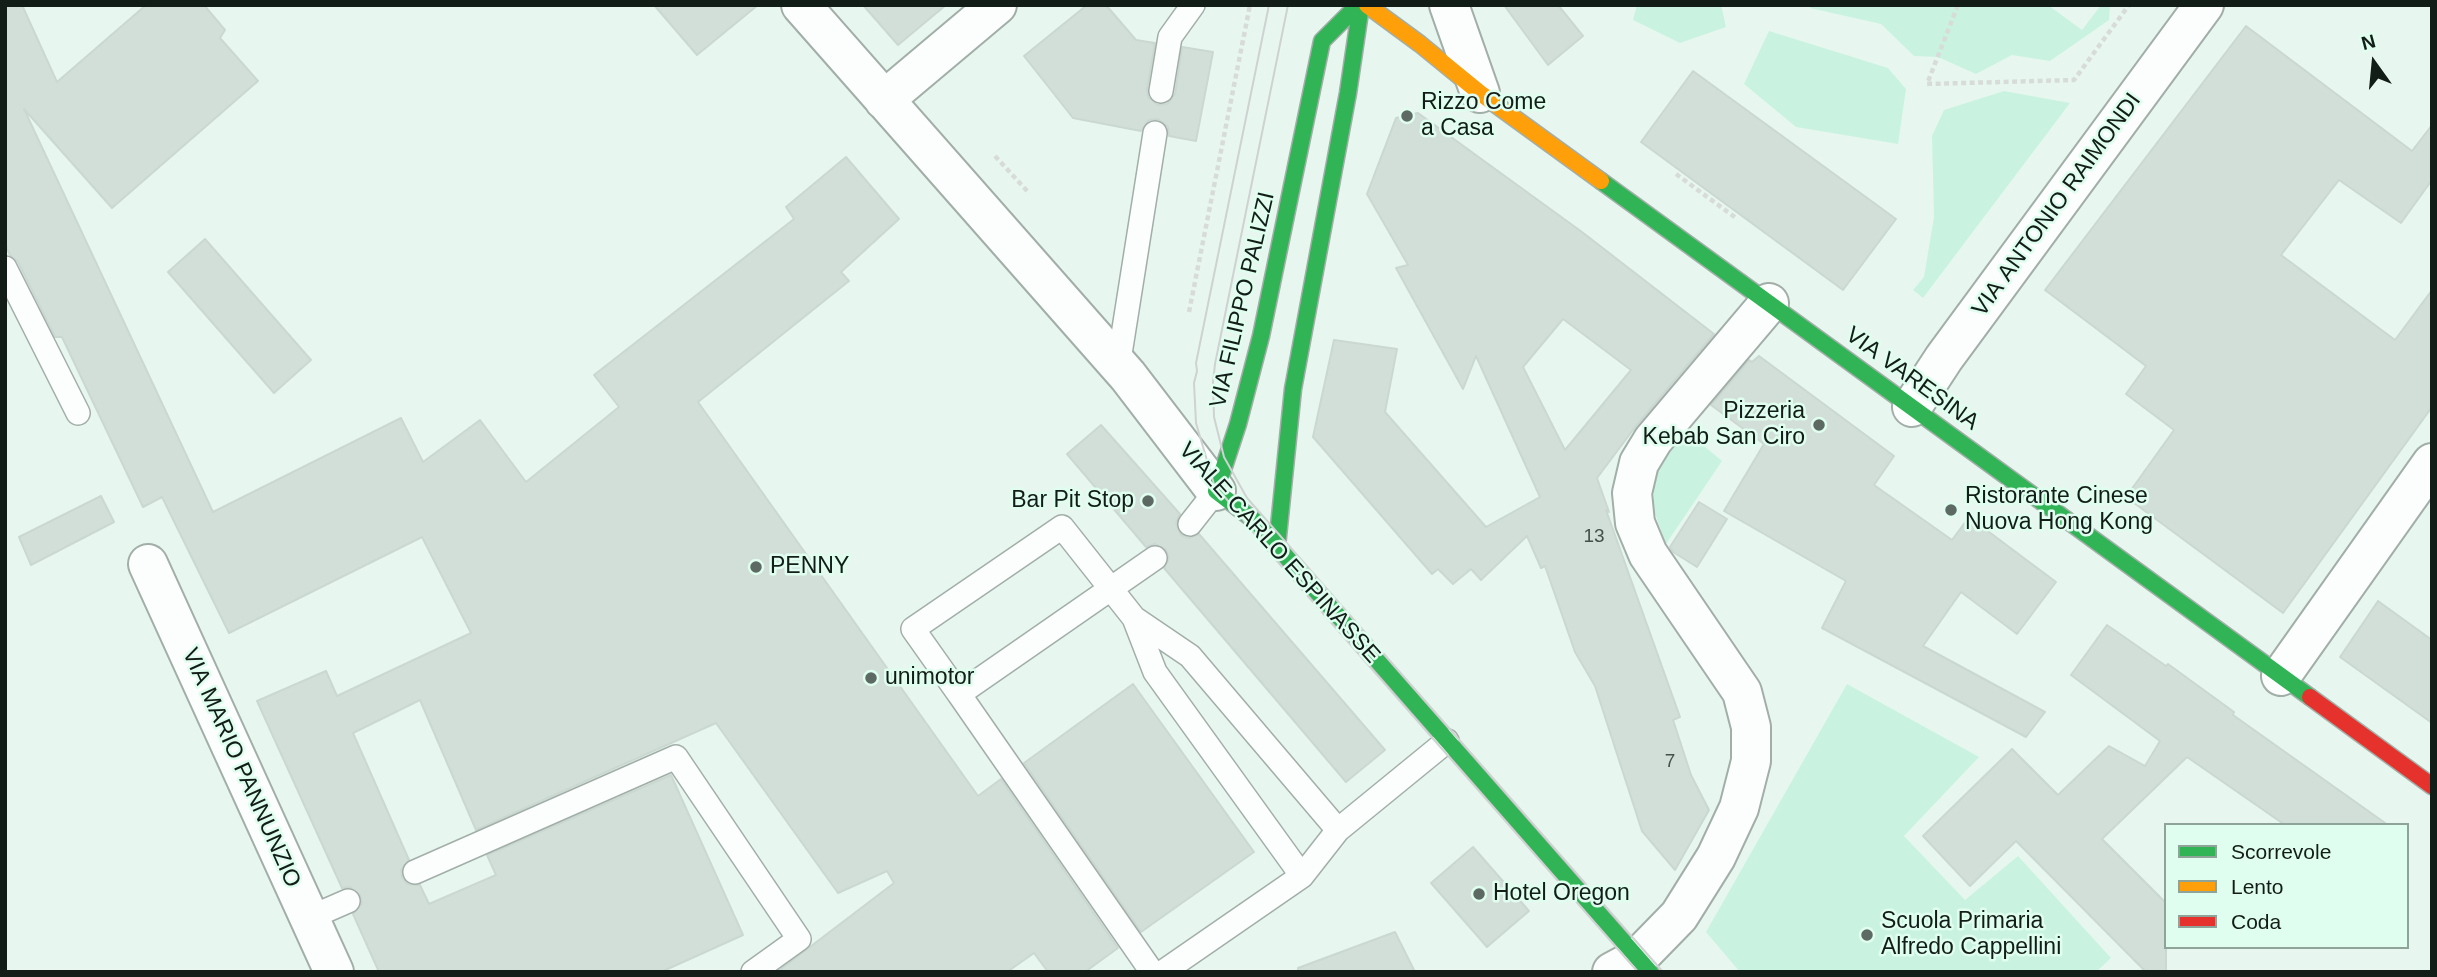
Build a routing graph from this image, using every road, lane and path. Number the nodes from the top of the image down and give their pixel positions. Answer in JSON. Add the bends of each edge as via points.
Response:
{"nodes":[{"id":1,"x":801,"y":5,"type":"edge"},
{"id":2,"x":997,"y":5,"type":"edge"},
{"id":3,"x":1193,"y":5,"type":"edge"},
{"id":4,"x":1250,"y":5,"type":"edge"},
{"id":5,"x":1360,"y":5,"type":"edge"},
{"id":6,"x":1367,"y":5,"type":"edge"},
{"id":7,"x":1449,"y":5,"type":"edge"},
{"id":8,"x":1958,"y":5,"type":"edge"},
{"id":9,"x":2129,"y":5,"type":"edge"},
{"id":10,"x":2204,"y":5,"type":"edge"},
{"id":11,"x":1161,"y":91,"type":"dead end"},
{"id":12,"x":1480,"y":93,"type":"junction"},
{"id":13,"x":884,"y":100,"type":"junction"},
{"id":14,"x":1155,"y":133,"type":"dead end"},
{"id":15,"x":995,"y":156,"type":"dead end"},
{"id":16,"x":1676,"y":174,"type":"dead end"},
{"id":17,"x":1029,"y":193,"type":"dead end"},
{"id":18,"x":1736,"y":218,"type":"dead end"},
{"id":19,"x":5,"y":268,"type":"edge"},
{"id":20,"x":1769,"y":303,"type":"junction"},
{"id":21,"x":1189,"y":312,"type":"dead end"},
{"id":22,"x":1123,"y":370,"type":"junction"},
{"id":23,"x":1293,"y":389,"type":"junction"},
{"id":24,"x":1912,"y":407,"type":"junction"},
{"id":25,"x":78,"y":413,"type":"dead end"},
{"id":26,"x":1271,"y":425,"type":"dead end"},
{"id":27,"x":2432,"y":463,"type":"edge"},
{"id":28,"x":1228,"y":480,"type":"junction"},
{"id":29,"x":1190,"y":524,"type":"dead end"},
{"id":30,"x":1277,"y":546,"type":"junction"},
{"id":31,"x":1156,"y":558,"type":"dead end"},
{"id":32,"x":148,"y":564,"type":"dead end"},
{"id":33,"x":1111,"y":590,"type":"junction"},
{"id":34,"x":1133,"y":618,"type":"junction"},
{"id":35,"x":2281,"y":676,"type":"junction"},
{"id":36,"x":959,"y":694,"type":"junction"},
{"id":37,"x":1447,"y":741,"type":"junction"},
{"id":38,"x":2432,"y":786,"type":"edge"},
{"id":39,"x":1338,"y":830,"type":"junction"},
{"id":40,"x":415,"y":872,"type":"dead end"},
{"id":41,"x":1303,"y":876,"type":"junction"},
{"id":42,"x":348,"y":901,"type":"dead end"},
{"id":43,"x":309,"y":918,"type":"junction"},
{"id":44,"x":1633,"y":966,"type":"edge"},
{"id":45,"x":334,"y":972,"type":"edge"},
{"id":46,"x":753,"y":972,"type":"edge"},
{"id":47,"x":1152,"y":972,"type":"edge"},
{"id":48,"x":1163,"y":972,"type":"edge"}],
"edges":[{"from":1,"to":13,"type":"street","name":"VIALE CARLO ESPINASSE"},
{"from":2,"to":13,"type":"street"},
{"from":3,"to":11,"type":"lane","via":[[1170,37]]},
{"from":4,"to":21,"type":"path"},
{"from":5,"to":23,"type":"street","name":"VIA FILIPPO PALIZZI"},
{"from":5,"to":28,"type":"street","name":"VIA FILIPPO PALIZZI","via":[[1322,41]]},
{"from":6,"to":12,"type":"street","name":"VIA VARESINA"},
{"from":7,"to":12,"type":"street"},
{"from":8,"to":9,"type":"path","via":[[1927,84],[2074,80]]},
{"from":10,"to":24,"type":"street","name":"VIA ANTONIO RAIMONDI"},
{"from":12,"to":20,"type":"street","name":"VIA VARESINA"},
{"from":13,"to":22,"type":"street","name":"VIALE CARLO ESPINASSE"},
{"from":14,"to":22,"type":"lane","via":[[1120,354]]},
{"from":15,"to":17,"type":"path"},
{"from":16,"to":18,"type":"path"},
{"from":19,"to":25,"type":"lane"},
{"from":20,"to":24,"type":"street","name":"VIA VARESINA"},
{"from":20,"to":44,"type":"street","via":[[1653,440],[1639,463],[1632,493],[1635,523],[1648,554],[1742,692],[1752,727],[1751,761],[1739,808],[1716,857],[1679,916]]},
{"from":22,"to":28,"type":"street","name":"VIALE CARLO ESPINASSE"},
{"from":23,"to":26,"type":"street","name":"VIA FILIPPO PALIZZI"},
{"from":23,"to":30,"type":"street","name":"VIA FILIPPO PALIZZI"},
{"from":24,"to":35,"type":"street","name":"VIA VARESINA"},
{"from":27,"to":35,"type":"street"},
{"from":28,"to":29,"type":"lane"},
{"from":28,"to":30,"type":"street","name":"VIALE CARLO ESPINASSE"},
{"from":30,"to":37,"type":"street","name":"VIALE CARLO ESPINASSE"},
{"from":31,"to":33,"type":"lane"},
{"from":32,"to":43,"type":"street","name":"VIA MARIO PANNUNZIO"},
{"from":33,"to":34,"type":"lane"},
{"from":33,"to":36,"type":"lane"},
{"from":33,"to":36,"type":"lane","via":[[1062,527],[913,629]]},
{"from":34,"to":39,"type":"lane","via":[[1190,656]]},
{"from":34,"to":41,"type":"lane","via":[[1155,672]]},
{"from":35,"to":38,"type":"street","name":"VIA VARESINA"},
{"from":36,"to":47,"type":"lane"},
{"from":37,"to":39,"type":"lane"},
{"from":37,"to":44,"type":"street","name":"VIALE CARLO ESPINASSE"},
{"from":39,"to":41,"type":"lane"},
{"from":40,"to":46,"type":"lane","via":[[676,757],[799,939]]},
{"from":41,"to":48,"type":"lane"},
{"from":42,"to":43,"type":"lane"},
{"from":43,"to":45,"type":"street","name":"VIA MARIO PANNUNZIO"}]}
